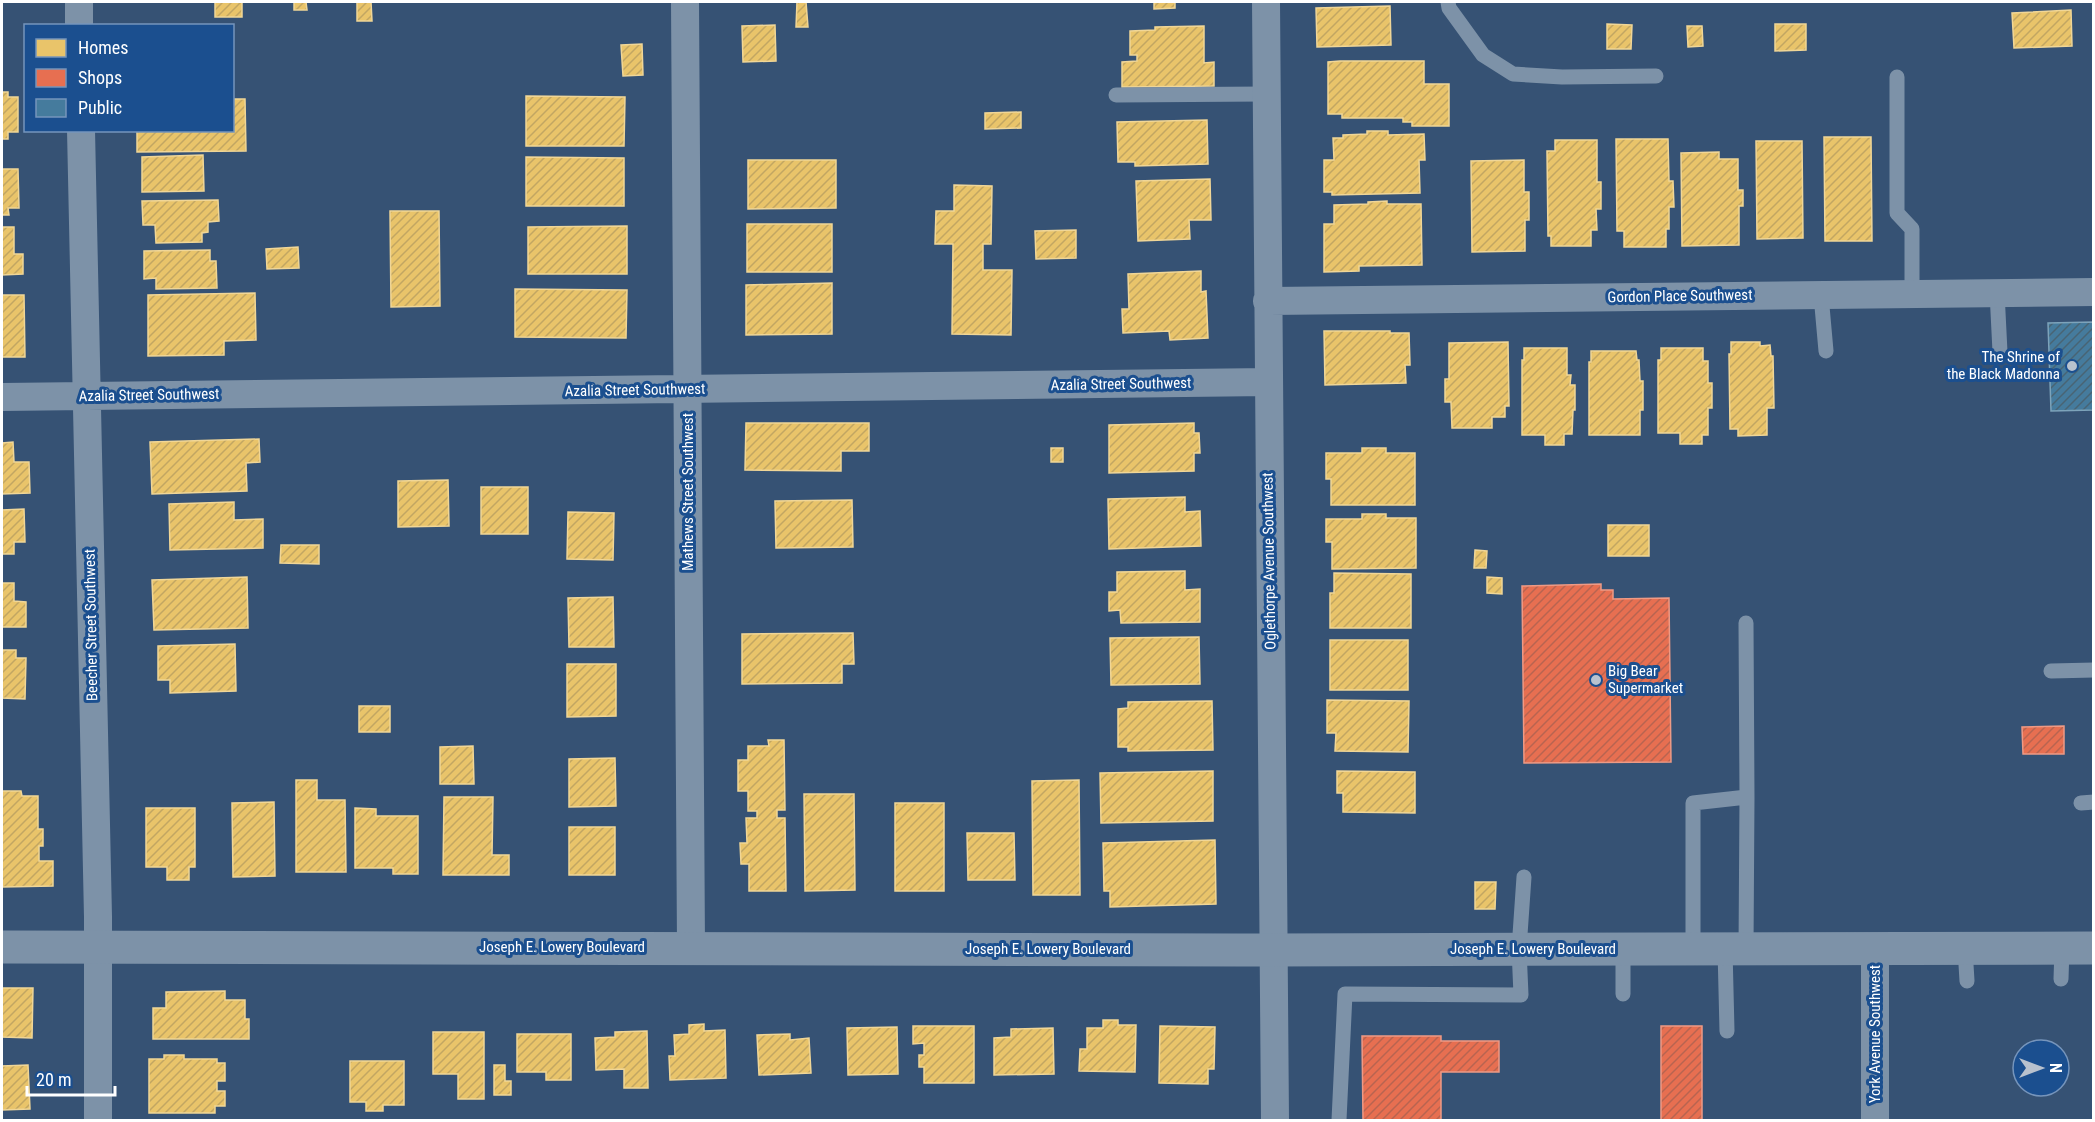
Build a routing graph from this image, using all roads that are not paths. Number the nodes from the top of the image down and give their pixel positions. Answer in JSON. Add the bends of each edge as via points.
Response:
{"nodes":[{"id":1,"x":79,"y":2,"type":"edge"},
{"id":2,"x":685,"y":2,"type":"edge"},
{"id":3,"x":1266,"y":2,"type":"edge"},
{"id":4,"x":1448,"y":2,"type":"edge"},
{"id":5,"x":80,"y":24,"type":"edge"},
{"id":6,"x":1656,"y":76,"type":"dead end"},
{"id":7,"x":1897,"y":77,"type":"dead end"},
{"id":8,"x":1266,"y":94,"type":"junction"},
{"id":9,"x":1116,"y":95,"type":"dead end"},
{"id":10,"x":81,"y":132,"type":"edge"},
{"id":11,"x":1997,"y":292,"type":"junction"},
{"id":12,"x":2094,"y":292,"type":"edge"},
{"id":13,"x":1912,"y":294,"type":"junction"},
{"id":14,"x":1821,"y":295,"type":"junction"},
{"id":15,"x":1267,"y":301,"type":"junction"},
{"id":16,"x":1826,"y":351,"type":"dead end"},
{"id":17,"x":2000,"y":352,"type":"dead end"},
{"id":18,"x":1268,"y":382,"type":"junction"},
{"id":19,"x":688,"y":389,"type":"junction"},
{"id":20,"x":86,"y":396,"type":"junction"},
{"id":21,"x":2,"y":397,"type":"edge"},
{"id":22,"x":1746,"y":623,"type":"dead end"},
{"id":23,"x":2094,"y":670,"type":"edge"},
{"id":24,"x":2051,"y":671,"type":"dead end"},
{"id":25,"x":1748,"y":797,"type":"junction"},
{"id":26,"x":1524,"y":877,"type":"dead end"},
{"id":27,"x":2,"y":947,"type":"edge"},
{"id":28,"x":98,"y":947,"type":"junction"},
{"id":29,"x":691,"y":947,"type":"junction"},
{"id":30,"x":1875,"y":948,"type":"junction"},
{"id":31,"x":1965,"y":948,"type":"junction"},
{"id":32,"x":2094,"y":948,"type":"edge"},
{"id":33,"x":1519,"y":949,"type":"junction"},
{"id":34,"x":1623,"y":949,"type":"junction"},
{"id":35,"x":1693,"y":949,"type":"junction"},
{"id":36,"x":1736,"y":949,"type":"junction"},
{"id":37,"x":1273,"y":950,"type":"junction"},
{"id":38,"x":1967,"y":981,"type":"dead end"},
{"id":39,"x":1623,"y":994,"type":"dead end"},
{"id":40,"x":1727,"y":1031,"type":"dead end"},
{"id":41,"x":98,"y":1120,"type":"edge"},
{"id":42,"x":1275,"y":1120,"type":"edge"},
{"id":43,"x":1338,"y":1120,"type":"edge"},
{"id":44,"x":1875,"y":1120,"type":"edge"}],
"edges":[{"from":1,"to":5,"type":"street"},
{"from":2,"to":19,"type":"street","name":"Mathews Street Southwest"},
{"from":3,"to":8,"type":"street","name":"Oglethorpe Avenue Southwest"},
{"from":4,"to":6,"type":"lane","via":[[1483,56],[1513,74]]},
{"from":7,"to":13,"type":"lane","via":[[1897,213],[1912,229]]},
{"from":8,"to":9,"type":"lane"},
{"from":8,"to":15,"type":"street","name":"Oglethorpe Avenue Southwest"},
{"from":10,"to":20,"type":"street","name":"Beecher Street Southwest"},
{"from":11,"to":12,"type":"street","name":"Gordon Place Southwest"},
{"from":11,"to":13,"type":"street","name":"Gordon Place Southwest"},
{"from":11,"to":17,"type":"lane"},
{"from":13,"to":14,"type":"street","name":"Gordon Place Southwest"},
{"from":14,"to":15,"type":"street","name":"Gordon Place Southwest"},
{"from":14,"to":16,"type":"lane"},
{"from":15,"to":18,"type":"street","name":"Oglethorpe Avenue Southwest"},
{"from":18,"to":19,"type":"street","name":"Azalia Street Southwest"},
{"from":18,"to":37,"type":"street","name":"Oglethorpe Avenue Southwest"},
{"from":19,"to":20,"type":"street","name":"Azalia Street Southwest"},
{"from":19,"to":29,"type":"street","name":"Mathews Street Southwest"},
{"from":20,"to":21,"type":"street","name":"Azalia Street Southwest"},
{"from":20,"to":28,"type":"street","name":"Beecher Street Southwest"},
{"from":22,"to":25,"type":"lane"},
{"from":23,"to":24,"type":"lane"},
{"from":25,"to":35,"type":"lane","via":[[1693,803]]},
{"from":25,"to":36,"type":"lane"},
{"from":26,"to":33,"type":"lane"},
{"from":27,"to":28,"type":"street","name":"Joseph E. Lowery Boulevard"},
{"from":28,"to":29,"type":"street","name":"Joseph E. Lowery Boulevard"},
{"from":28,"to":41,"type":"street","name":"Beecher Street Southwest"},
{"from":29,"to":37,"type":"street","name":"Joseph E. Lowery Boulevard"},
{"from":30,"to":31,"type":"street","name":"Joseph E. Lowery Boulevard"},
{"from":30,"to":36,"type":"street","name":"Joseph E. Lowery Boulevard"},
{"from":30,"to":44,"type":"street","name":"York Avenue Southwest"},
{"from":31,"to":32,"type":"street","name":"Joseph E. Lowery Boulevard","via":[[2061,964]]},
{"from":31,"to":38,"type":"lane"},
{"from":33,"to":34,"type":"street","name":"Joseph E. Lowery Boulevard"},
{"from":33,"to":37,"type":"street","name":"Joseph E. Lowery Boulevard"},
{"from":33,"to":43,"type":"lane","via":[[1521,995],[1345,994]]},
{"from":34,"to":35,"type":"street","name":"Joseph E. Lowery Boulevard"},
{"from":34,"to":39,"type":"lane"},
{"from":35,"to":36,"type":"street","name":"Joseph E. Lowery Boulevard"},
{"from":36,"to":40,"type":"lane"},
{"from":37,"to":42,"type":"street","name":"Oglethorpe Avenue Southwest"}]}
